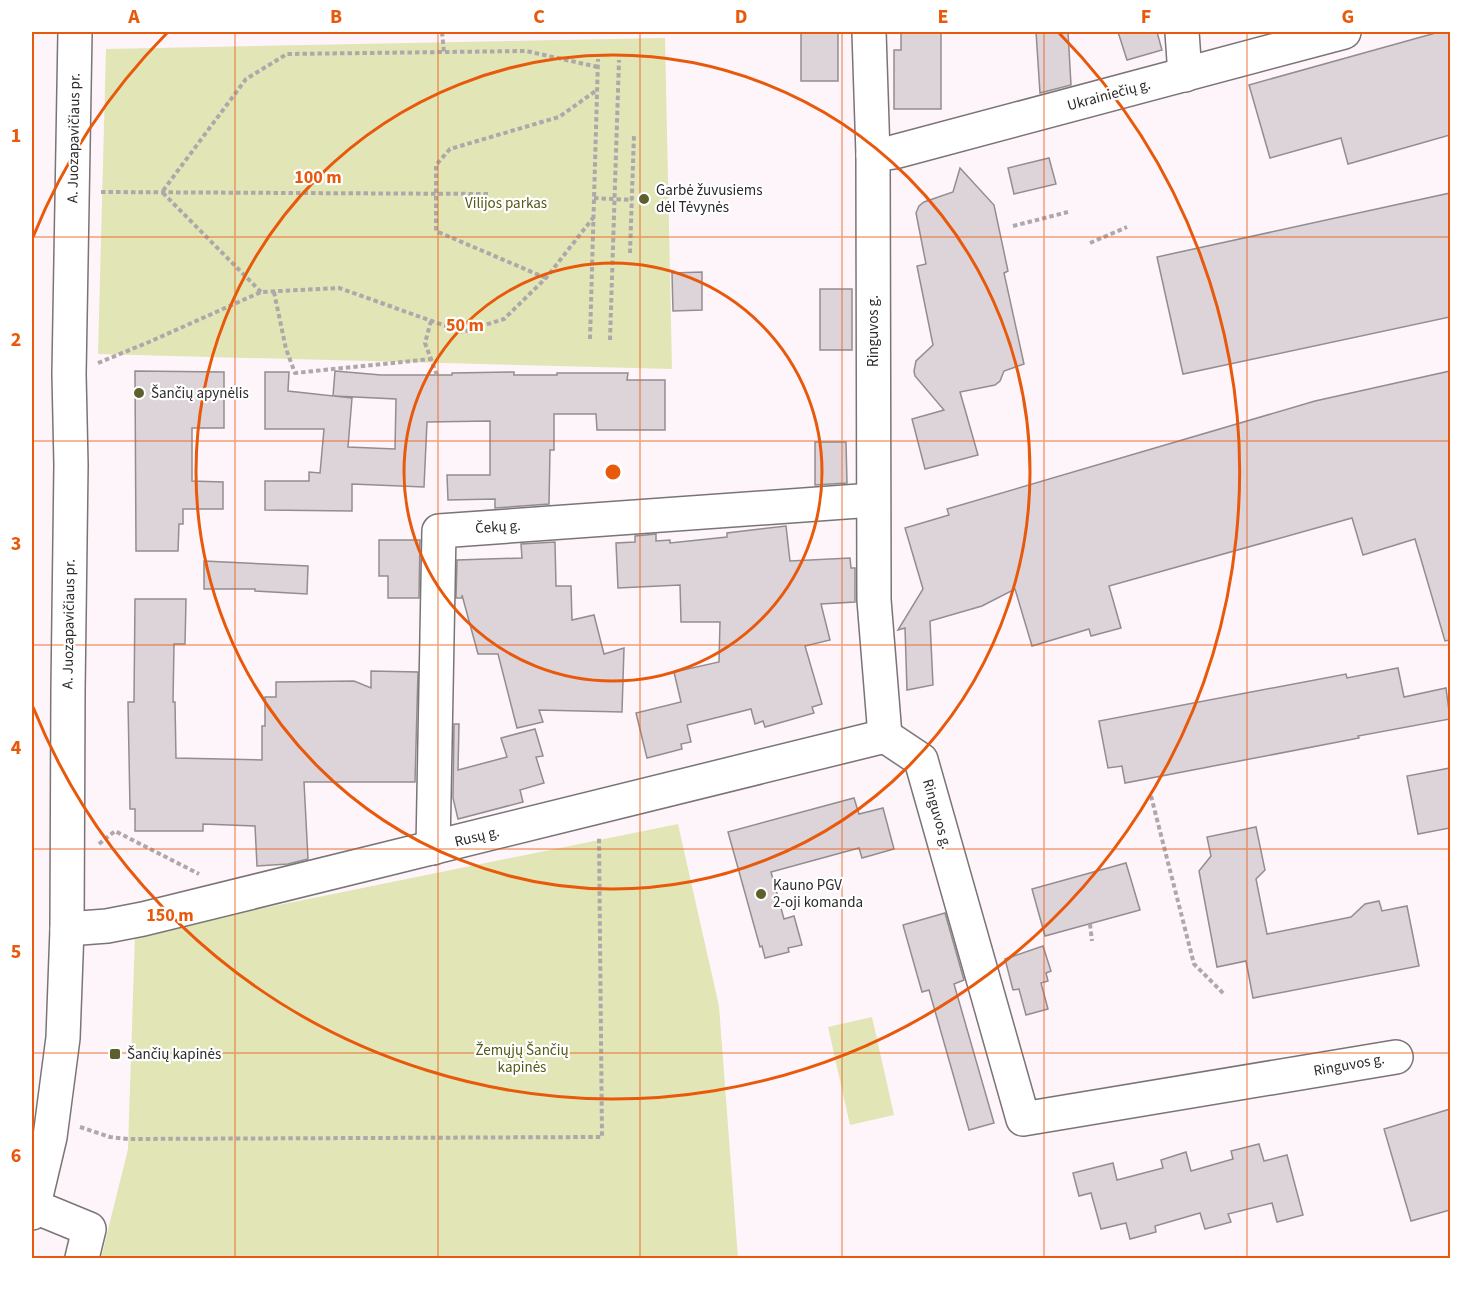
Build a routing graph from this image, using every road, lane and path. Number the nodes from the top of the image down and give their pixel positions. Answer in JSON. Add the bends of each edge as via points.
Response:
{"nodes":[{"id":1,"x":75,"y":32,"type":"edge"},
{"id":2,"x":442,"y":32,"type":"edge"},
{"id":3,"x":869,"y":32,"type":"edge"},
{"id":4,"x":1182,"y":32,"type":"edge"},
{"id":5,"x":1344,"y":32,"type":"edge"},
{"id":6,"x":444,"y":52,"type":"junction"},
{"id":7,"x":598,"y":59,"type":"dead end"},
{"id":8,"x":619,"y":60,"type":"dead end"},
{"id":9,"x":598,"y":67,"type":"junction"},
{"id":10,"x":1185,"y":75,"type":"junction"},
{"id":11,"x":597,"y":90,"type":"junction"},
{"id":12,"x":634,"y":134,"type":"dead end"},
{"id":13,"x":873,"y":155,"type":"junction"},
{"id":14,"x":73,"y":192,"type":"junction"},
{"id":15,"x":162,"y":192,"type":"junction"},
{"id":16,"x":434,"y":194,"type":"junction"},
{"id":17,"x":491,"y":194,"type":"dead end"},
{"id":18,"x":594,"y":198,"type":"junction"},
{"id":19,"x":614,"y":199,"type":"junction"},
{"id":20,"x":632,"y":200,"type":"junction"},
{"id":21,"x":1068,"y":212,"type":"dead end"},
{"id":22,"x":593,"y":218,"type":"junction"},
{"id":23,"x":1013,"y":226,"type":"dead end"},
{"id":24,"x":1127,"y":227,"type":"dead end"},
{"id":25,"x":1090,"y":243,"type":"dead end"},
{"id":26,"x":630,"y":253,"type":"dead end"},
{"id":27,"x":546,"y":278,"type":"junction"},
{"id":28,"x":261,"y":292,"type":"junction"},
{"id":29,"x":274,"y":292,"type":"junction"},
{"id":30,"x":431,"y":321,"type":"junction"},
{"id":31,"x":590,"y":339,"type":"dead end"},
{"id":32,"x":610,"y":340,"type":"dead end"},
{"id":33,"x":431,"y":359,"type":"junction"},
{"id":34,"x":69,"y":374,"type":"junction"},
{"id":35,"x":438,"y":378,"type":"dead end"},
{"id":36,"x":873,"y":500,"type":"junction"},
{"id":37,"x":885,"y":736,"type":"junction"},
{"id":38,"x":1151,"y":796,"type":"dead end"},
{"id":39,"x":598,"y":807,"type":"junction"},
{"id":40,"x":68,"y":848,"type":"junction"},
{"id":41,"x":433,"y":848,"type":"junction"},
{"id":42,"x":239,"y":895,"type":"junction"},
{"id":43,"x":1090,"y":924,"type":"dead end"},
{"id":44,"x":67,"y":929,"type":"junction"},
{"id":45,"x":1092,"y":941,"type":"dead end"},
{"id":46,"x":1224,"y":994,"type":"dead end"},
{"id":47,"x":1396,"y":1057,"type":"dead end"},
{"id":48,"x":110,"y":1137,"type":"dead end"},
{"id":49,"x":32,"y":1210,"type":"edge"},
{"id":50,"x":82,"y":1258,"type":"edge"}],
"edges":[{"from":1,"to":14,"type":"street","name":"A. Juozapavičiaus pr."},
{"from":2,"to":6,"type":"path"},
{"from":3,"to":13,"type":"street","name":"Ringuvos g."},
{"from":4,"to":10,"type":"street"},
{"from":5,"to":10,"type":"street","name":"Ukrainiečių g."},
{"from":6,"to":9,"type":"path","via":[[526,51]]},
{"from":6,"to":15,"type":"path","via":[[287,54],[246,79]]},
{"from":7,"to":9,"type":"path"},
{"from":8,"to":19,"type":"path"},
{"from":9,"to":11,"type":"path"},
{"from":10,"to":13,"type":"street","name":"Ukrainiečių g."},
{"from":11,"to":16,"type":"path","via":[[559,117],[450,149],[436,165]]},
{"from":11,"to":18,"type":"path"},
{"from":12,"to":20,"type":"path"},
{"from":13,"to":36,"type":"street","name":"Ringuvos g."},
{"from":14,"to":15,"type":"path"},
{"from":14,"to":34,"type":"street","name":"A. Juozapavičiaus pr."},
{"from":15,"to":16,"type":"path"},
{"from":15,"to":28,"type":"path"},
{"from":16,"to":17,"type":"path"},
{"from":16,"to":27,"type":"path","via":[[436,231]]},
{"from":18,"to":19,"type":"path"},
{"from":18,"to":22,"type":"path"},
{"from":19,"to":20,"type":"path"},
{"from":19,"to":32,"type":"path"},
{"from":20,"to":26,"type":"path"},
{"from":21,"to":23,"type":"path"},
{"from":22,"to":27,"type":"path"},
{"from":22,"to":31,"type":"path"},
{"from":24,"to":25,"type":"path"},
{"from":27,"to":30,"type":"path","via":[[504,319],[463,332]]},
{"from":28,"to":29,"type":"path"},
{"from":28,"to":34,"type":"path"},
{"from":29,"to":30,"type":"path","via":[[339,288]]},
{"from":29,"to":33,"type":"path","via":[[295,373]]},
{"from":30,"to":33,"type":"path","via":[[425,343]]},
{"from":33,"to":35,"type":"path"},
{"from":34,"to":40,"type":"street","name":"A. Juozapavičiaus pr."},
{"from":36,"to":37,"type":"street","name":"Ringuvos g.","via":[[874,600]]},
{"from":36,"to":41,"type":"street","name":"Čekų g.","via":[[440,531]]},
{"from":37,"to":39,"type":"street","name":"Rusų g."},
{"from":37,"to":47,"type":"street","name":"Ringuvos g.","via":[[921,760],[1023,1119]]},
{"from":38,"to":46,"type":"path","via":[[1194,964]]},
{"from":39,"to":41,"type":"street","name":"Rusų g."},
{"from":39,"to":48,"type":"path","via":[[602,1137]]},
{"from":40,"to":42,"type":"path","via":[[96,846],[115,831]]},
{"from":40,"to":44,"type":"street","name":"A. Juozapavičiaus pr."},
{"from":41,"to":42,"type":"street","name":"Rusų g."},
{"from":42,"to":44,"type":"street","name":"Rusų g.","via":[[107,926]]},
{"from":43,"to":45,"type":"path"},
{"from":44,"to":49,"type":"street","name":"A. Juozapavičiaus pr.","via":[[63,1038],[50,1137]]},
{"from":49,"to":50,"type":"street","via":[[89,1229]]}]}
